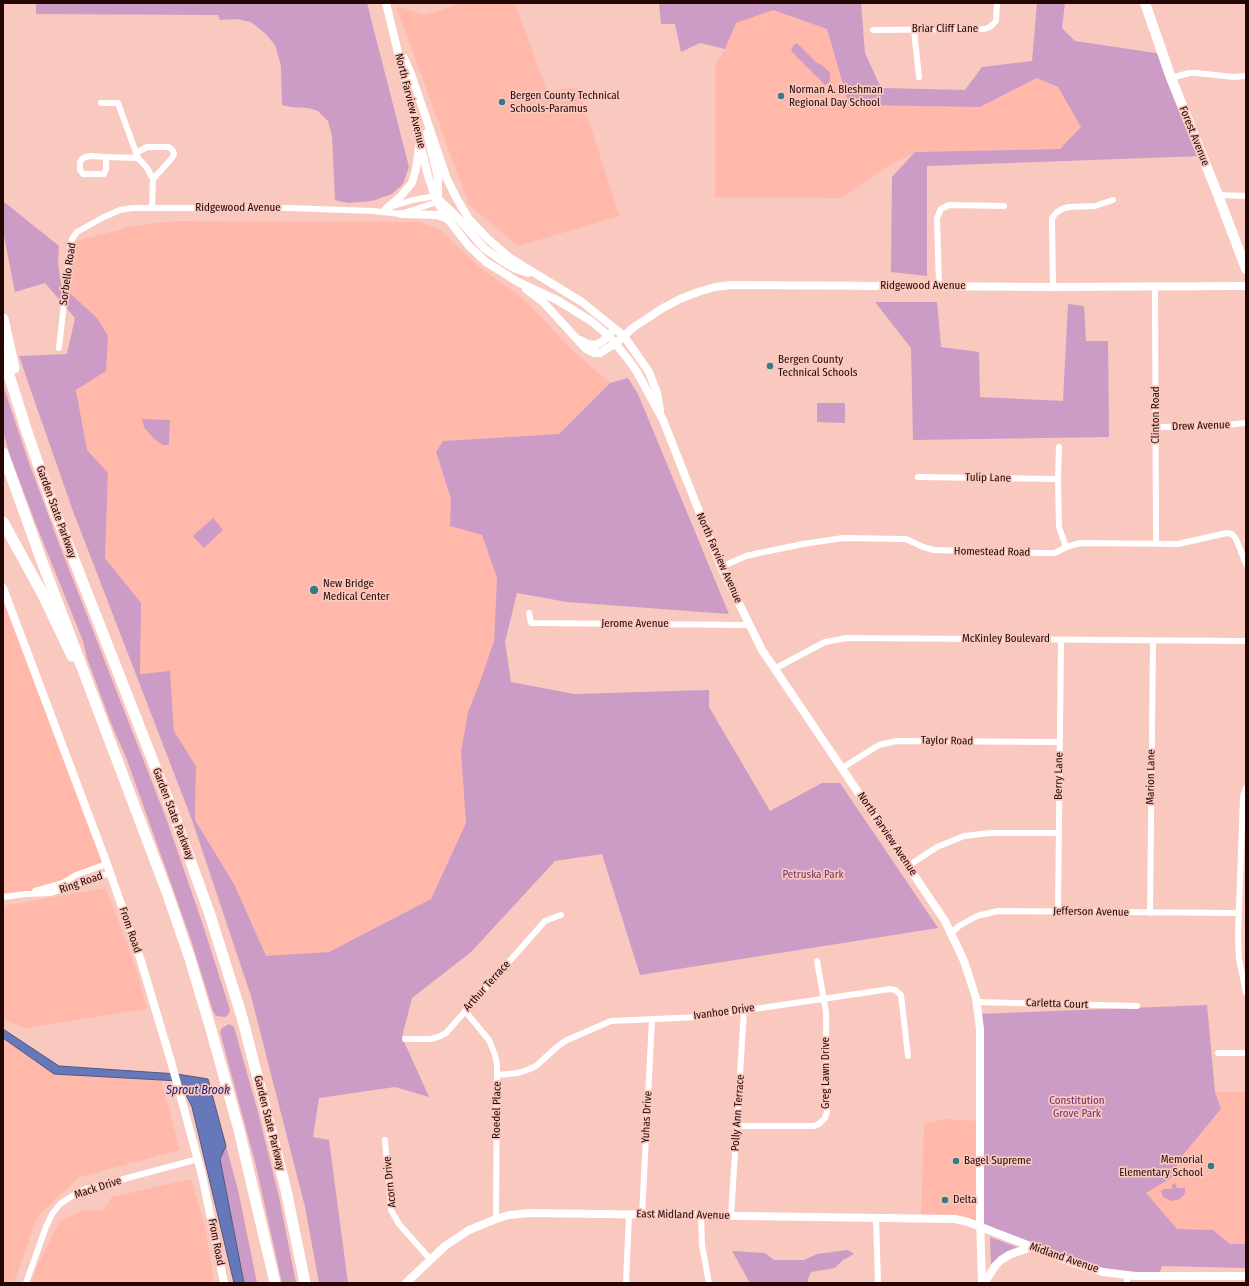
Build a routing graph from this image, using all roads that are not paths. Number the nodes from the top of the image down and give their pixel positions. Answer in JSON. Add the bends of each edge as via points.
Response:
{"nodes":[{"id":1,"x":386,"y":3,"type":"edge"},
{"id":2,"x":997,"y":3,"type":"edge"},
{"id":3,"x":1145,"y":3,"type":"edge"},
{"id":4,"x":872,"y":30,"type":"dead end"},
{"id":5,"x":914,"y":30,"type":"junction"},
{"id":6,"x":395,"y":40,"type":"junction"},
{"id":7,"x":411,"y":74,"type":"junction"},
{"id":8,"x":1246,"y":76,"type":"edge"},
{"id":9,"x":919,"y":77,"type":"dead end"},
{"id":10,"x":1171,"y":78,"type":"junction"},
{"id":11,"x":100,"y":103,"type":"dead end"},
{"id":12,"x":420,"y":140,"type":"junction"},
{"id":13,"x":106,"y":156,"type":"junction"},
{"id":14,"x":137,"y":156,"type":"junction"},
{"id":15,"x":154,"y":178,"type":"junction"},
{"id":16,"x":1218,"y":195,"type":"junction"},
{"id":17,"x":1246,"y":196,"type":"edge"},
{"id":18,"x":437,"y":199,"type":"junction"},
{"id":19,"x":1113,"y":200,"type":"dead end"},
{"id":20,"x":1004,"y":206,"type":"dead end"},
{"id":21,"x":152,"y":208,"type":"junction"},
{"id":22,"x":386,"y":208,"type":"junction"},
{"id":23,"x":373,"y":211,"type":"junction"},
{"id":24,"x":401,"y":214,"type":"junction"},
{"id":25,"x":104,"y":217,"type":"joint"},
{"id":26,"x":448,"y":219,"type":"junction"},
{"id":27,"x":1246,"y":269,"type":"edge"},
{"id":28,"x":541,"y":278,"type":"junction"},
{"id":29,"x":518,"y":282,"type":"junction"},
{"id":30,"x":939,"y":286,"type":"junction"},
{"id":31,"x":1246,"y":286,"type":"edge"},
{"id":32,"x":1053,"y":287,"type":"junction"},
{"id":33,"x":1155,"y":287,"type":"junction"},
{"id":34,"x":3,"y":319,"type":"edge"},
{"id":35,"x":615,"y":328,"type":"junction"},
{"id":36,"x":609,"y":336,"type":"junction"},
{"id":37,"x":624,"y":336,"type":"junction"},
{"id":38,"x":578,"y":339,"type":"junction"},
{"id":39,"x":616,"y":343,"type":"junction"},
{"id":40,"x":60,"y":348,"type":"dead end"},
{"id":41,"x":3,"y":356,"type":"edge"},
{"id":42,"x":663,"y":420,"type":"junction"},
{"id":43,"x":1246,"y":423,"type":"edge"},
{"id":44,"x":1157,"y":427,"type":"junction"},
{"id":45,"x":1059,"y":447,"type":"dead end"},
{"id":46,"x":3,"y":453,"type":"edge"},
{"id":47,"x":37,"y":462,"type":"junction"},
{"id":48,"x":918,"y":477,"type":"dead end"},
{"id":49,"x":1058,"y":479,"type":"junction"},
{"id":50,"x":3,"y":522,"type":"edge"},
{"id":51,"x":1156,"y":544,"type":"junction"},
{"id":52,"x":1066,"y":548,"type":"junction"},
{"id":53,"x":1246,"y":564,"type":"edge"},
{"id":54,"x":721,"y":567,"type":"junction"},
{"id":55,"x":3,"y":588,"type":"edge"},
{"id":56,"x":529,"y":613,"type":"dead end"},
{"id":57,"x":749,"y":625,"type":"junction"},
{"id":58,"x":1061,"y":640,"type":"junction"},
{"id":59,"x":1153,"y":641,"type":"junction"},
{"id":60,"x":1246,"y":642,"type":"edge"},
{"id":61,"x":774,"y":670,"type":"junction"},
{"id":62,"x":91,"y":692,"type":"junction"},
{"id":63,"x":1060,"y":742,"type":"junction"},
{"id":64,"x":842,"y":768,"type":"junction"},
{"id":65,"x":1246,"y":788,"type":"edge"},
{"id":66,"x":1058,"y":833,"type":"junction"},
{"id":67,"x":107,"y":864,"type":"junction"},
{"id":68,"x":908,"y":866,"type":"junction"},
{"id":69,"x":110,"y":873,"type":"junction"},
{"id":70,"x":26,"y":894,"type":"junction"},
{"id":71,"x":3,"y":897,"type":"edge"},
{"id":72,"x":1058,"y":912,"type":"junction"},
{"id":73,"x":1150,"y":912,"type":"junction"},
{"id":74,"x":1238,"y":914,"type":"junction"},
{"id":75,"x":561,"y":915,"type":"dead end"},
{"id":76,"x":950,"y":934,"type":"junction"},
{"id":77,"x":817,"y":961,"type":"dead end"},
{"id":78,"x":1246,"y":993,"type":"edge"},
{"id":79,"x":824,"y":998,"type":"junction"},
{"id":80,"x":976,"y":1002,"type":"junction"},
{"id":81,"x":1137,"y":1006,"type":"dead end"},
{"id":82,"x":744,"y":1010,"type":"junction"},
{"id":83,"x":465,"y":1011,"type":"junction"},
{"id":84,"x":652,"y":1019,"type":"junction"},
{"id":85,"x":405,"y":1039,"type":"dead end"},
{"id":86,"x":1218,"y":1053,"type":"dead end"},
{"id":87,"x":1246,"y":1053,"type":"edge"},
{"id":88,"x":908,"y":1056,"type":"dead end"},
{"id":89,"x":498,"y":1075,"type":"junction"},
{"id":90,"x":737,"y":1126,"type":"junction"},
{"id":91,"x":385,"y":1140,"type":"dead end"},
{"id":92,"x":198,"y":1159,"type":"junction"},
{"id":93,"x":629,"y":1215,"type":"junction"},
{"id":94,"x":642,"y":1215,"type":"junction"},
{"id":95,"x":701,"y":1216,"type":"junction"},
{"id":96,"x":731,"y":1216,"type":"junction"},
{"id":97,"x":496,"y":1218,"type":"junction"},
{"id":98,"x":876,"y":1218,"type":"junction"},
{"id":99,"x":981,"y":1227,"type":"junction"},
{"id":100,"x":1031,"y":1247,"type":"junction"},
{"id":101,"x":430,"y":1259,"type":"junction"},
{"id":102,"x":1246,"y":1276,"type":"edge"},
{"id":103,"x":1127,"y":1279,"type":"edge"},
{"id":104,"x":26,"y":1283,"type":"edge"},
{"id":105,"x":224,"y":1283,"type":"edge"},
{"id":106,"x":275,"y":1283,"type":"edge"},
{"id":107,"x":306,"y":1283,"type":"edge"},
{"id":108,"x":406,"y":1283,"type":"edge"},
{"id":109,"x":626,"y":1283,"type":"edge"},
{"id":110,"x":709,"y":1283,"type":"edge"},
{"id":111,"x":878,"y":1283,"type":"edge"},
{"id":112,"x":983,"y":1283,"type":"edge"}],
"edges":[{"from":1,"to":6,"type":"street"},
{"from":2,"to":5,"type":"street","name":"Briar Cliff Lane","via":[[996,21],[984,29]]},
{"from":3,"to":10,"type":"main road","name":"Forest Avenue"},
{"from":4,"to":5,"type":"street","name":"Briar Cliff Lane"},
{"from":5,"to":9,"type":"street"},
{"from":6,"to":7,"type":"street","name":"North Farview Avenue"},
{"from":6,"to":12,"type":"street","name":"North Farview Avenue"},
{"from":7,"to":18,"type":"street","via":[[438,178]]},
{"from":7,"to":28,"type":"street","name":"North Farview Avenue","via":[[447,179],[469,219],[510,258]]},
{"from":8,"to":10,"type":"street","via":[[1189,73]]},
{"from":10,"to":16,"type":"main road","name":"Forest Avenue"},
{"from":11,"to":14,"type":"street","via":[[118,103]]},
{"from":12,"to":18,"type":"street","name":"North Farview Avenue","via":[[428,176]]},
{"from":12,"to":22,"type":"street","via":[[412,183]]},
{"from":13,"to":13,"type":"street","via":[[83,158],[80,170],[83,174],[104,174]]},
{"from":13,"to":14,"type":"street"},
{"from":14,"to":15,"type":"street"},
{"from":14,"to":15,"type":"street","via":[[147,147],[169,147],[173,150],[172,158]]},
{"from":15,"to":21,"type":"street"},
{"from":16,"to":17,"type":"street"},
{"from":16,"to":27,"type":"main road","name":"Forest Avenue"},
{"from":18,"to":22,"type":"street","name":"Ridgewood Avenue","via":[[413,200]]},
{"from":18,"to":24,"type":"street","name":"Ridgewood Avenue"},
{"from":18,"to":26,"type":"street","name":"North Farview Avenue"},
{"from":18,"to":28,"type":"street","via":[[458,217],[484,248],[516,269]]},
{"from":19,"to":32,"type":"street","via":[[1095,206],[1062,209],[1056,212],[1052,218]]},
{"from":20,"to":30,"type":"street","via":[[948,205],[941,209],[937,218]]},
{"from":21,"to":23,"type":"street","name":"Ridgewood Avenue"},
{"from":21,"to":25,"type":"street","name":"Ridgewood Avenue","via":[[120,210]]},
{"from":22,"to":23,"type":"street","name":"Ridgewood Avenue"},
{"from":23,"to":24,"type":"street","name":"Ridgewood Avenue"},
{"from":24,"to":26,"type":"street","via":[[437,215]]},
{"from":25,"to":40,"type":"street","name":"Sorbello Road","via":[[77,232],[72,239]]},
{"from":26,"to":29,"type":"street","name":"North Farview Avenue","via":[[469,246],[486,262]]},
{"from":28,"to":35,"type":"street","name":"North Farview Avenue","via":[[582,302]]},
{"from":29,"to":36,"type":"street","name":"North Farview Avenue","via":[[557,300],[591,321]]},
{"from":29,"to":38,"type":"street","via":[[543,302]]},
{"from":30,"to":32,"type":"street","name":"Ridgewood Avenue"},
{"from":30,"to":37,"type":"street","name":"Ridgewood Avenue","via":[[731,285],[680,299]]},
{"from":31,"to":33,"type":"street","name":"Ridgewood Avenue"},
{"from":32,"to":33,"type":"street","name":"Ridgewood Avenue"},
{"from":33,"to":44,"type":"street","name":"Clinton Road"},
{"from":34,"to":47,"type":"highway"},
{"from":35,"to":36,"type":"street"},
{"from":35,"to":37,"type":"street","name":"North Farview Avenue"},
{"from":36,"to":38,"type":"street","via":[[596,345]]},
{"from":36,"to":39,"type":"street","name":"North Farview Avenue"},
{"from":37,"to":39,"type":"street","name":"Ridgewood Avenue"},
{"from":37,"to":42,"type":"street","name":"North Farview Avenue","via":[[649,372]]},
{"from":38,"to":39,"type":"street","name":"Ridgewood Avenue","via":[[586,349],[594,353],[600,353]]},
{"from":39,"to":42,"type":"street","name":"North Farview Avenue","via":[[637,372]]},
{"from":41,"to":47,"type":"highway","name":"Garden State Parkway"},
{"from":42,"to":54,"type":"street","name":"North Farview Avenue"},
{"from":43,"to":44,"type":"street","name":"Drew Avenue"},
{"from":44,"to":51,"type":"street","name":"Clinton Road"},
{"from":45,"to":49,"type":"street"},
{"from":46,"to":62,"type":"highway"},
{"from":47,"to":107,"type":"highway","name":"Garden State Parkway","via":[[174,815],[210,915],[242,1017],[260,1086]]},
{"from":48,"to":49,"type":"street","name":"Tulip Lane"},
{"from":49,"to":52,"type":"street","via":[[1059,527]]},
{"from":50,"to":62,"type":"highway"},
{"from":51,"to":52,"type":"street","name":"Homestead Road","via":[[1080,543]]},
{"from":51,"to":53,"type":"street","name":"Homestead Road","via":[[1178,544],[1220,534],[1232,534]]},
{"from":52,"to":54,"type":"street","name":"Homestead Road","via":[[1055,552],[934,550],[906,539],[843,538],[759,552]]},
{"from":54,"to":57,"type":"street","name":"North Farview Avenue"},
{"from":55,"to":67,"type":"street","name":"From Road"},
{"from":56,"to":57,"type":"street","name":"Jerome Avenue","via":[[531,623]]},
{"from":57,"to":61,"type":"street","name":"North Farview Avenue"},
{"from":58,"to":59,"type":"street","name":"McKinley Boulevard"},
{"from":58,"to":61,"type":"street","name":"McKinley Boulevard","via":[[848,638],[825,642]]},
{"from":58,"to":63,"type":"street","name":"Berry Lane"},
{"from":59,"to":60,"type":"street","name":"McKinley Boulevard"},
{"from":59,"to":73,"type":"street","name":"Marion Lane"},
{"from":61,"to":64,"type":"street","name":"North Farview Avenue"},
{"from":62,"to":106,"type":"highway","via":[[190,959],[239,1130]]},
{"from":63,"to":64,"type":"street","name":"Taylor Road","via":[[897,741],[879,745]]},
{"from":63,"to":66,"type":"street","name":"Berry Lane"},
{"from":64,"to":68,"type":"street","name":"North Farview Avenue"},
{"from":65,"to":74,"type":"street","via":[[1243,797]]},
{"from":66,"to":68,"type":"street","via":[[990,833],[964,836],[937,847]]},
{"from":66,"to":72,"type":"street","name":"Berry Lane"},
{"from":67,"to":69,"type":"street","name":"From Road"},
{"from":67,"to":70,"type":"street","via":[[76,875],[63,883]]},
{"from":68,"to":76,"type":"street","name":"North Farview Avenue","via":[[945,921]]},
{"from":69,"to":70,"type":"street","name":"Ring Road","via":[[58,892]]},
{"from":69,"to":92,"type":"street","name":"From Road","via":[[141,961]]},
{"from":70,"to":71,"type":"street","name":"Ring Road"},
{"from":72,"to":73,"type":"street","name":"Jefferson Avenue"},
{"from":72,"to":76,"type":"street","name":"Jefferson Avenue","via":[[988,912],[968,920]]},
{"from":73,"to":74,"type":"street","name":"Jefferson Avenue"},
{"from":74,"to":78,"type":"street","via":[[1239,952]]},
{"from":75,"to":83,"type":"street","name":"Arthur Terrace","via":[[545,921]]},
{"from":76,"to":80,"type":"street","name":"North Farview Avenue","via":[[964,961]]},
{"from":77,"to":79,"type":"street","name":"Greg Lawn Drive"},
{"from":79,"to":82,"type":"street","name":"Ivanhoe Drive"},
{"from":79,"to":88,"type":"street","name":"Ivanhoe Drive","via":[[890,989],[899,992]]},
{"from":79,"to":90,"type":"street","name":"Greg Lawn Drive","via":[[827,1112],[825,1118],[814,1126]]},
{"from":80,"to":81,"type":"street","name":"Carletta Court"},
{"from":80,"to":99,"type":"street","name":"North Farview Avenue","via":[[980,1029]]},
{"from":82,"to":84,"type":"street","name":"Ivanhoe Drive","via":[[700,1017]]},
{"from":82,"to":90,"type":"street","name":"Polly Ann Terrace"},
{"from":83,"to":85,"type":"street","name":"Arthur Terrace","via":[[444,1034],[431,1038]]},
{"from":83,"to":89,"type":"street","name":"Roedel Place","via":[[489,1040]]},
{"from":84,"to":89,"type":"street","name":"Ivanhoe Drive","via":[[619,1020],[603,1024],[567,1040],[536,1066],[518,1073]]},
{"from":84,"to":94,"type":"street","name":"Yuhas Drive"},
{"from":86,"to":87,"type":"street"},
{"from":89,"to":97,"type":"street","name":"Roedel Place"},
{"from":90,"to":96,"type":"street","name":"Polly Ann Terrace"},
{"from":91,"to":101,"type":"street","name":"Acorn Drive","via":[[391,1210],[399,1224]]},
{"from":92,"to":104,"type":"street","name":"Mack Drive","via":[[83,1190],[60,1204],[46,1227]]},
{"from":92,"to":105,"type":"street","name":"From Road"},
{"from":93,"to":94,"type":"street","name":"East Midland Avenue"},
{"from":93,"to":97,"type":"street","name":"East Midland Avenue","via":[[530,1214]]},
{"from":93,"to":109,"type":"street"},
{"from":94,"to":95,"type":"street","name":"East Midland Avenue"},
{"from":95,"to":96,"type":"street","name":"East Midland Avenue"},
{"from":95,"to":110,"type":"street","via":[[702,1245]]},
{"from":96,"to":98,"type":"street","name":"East Midland Avenue"},
{"from":97,"to":101,"type":"street","name":"East Midland Avenue","via":[[456,1237]]},
{"from":98,"to":99,"type":"street","name":"East Midland Avenue","via":[[955,1220]]},
{"from":98,"to":111,"type":"street"},
{"from":99,"to":100,"type":"street","name":"Midland Avenue"},
{"from":99,"to":112,"type":"street","name":"North Farview Avenue"},
{"from":100,"to":103,"type":"street","name":"Midland Avenue"},
{"from":100,"to":112,"type":"street","via":[[1002,1260]]},
{"from":101,"to":108,"type":"street","name":"East Midland Avenue"},
{"from":102,"to":103,"type":"street","name":"Midland Avenue"}]}
